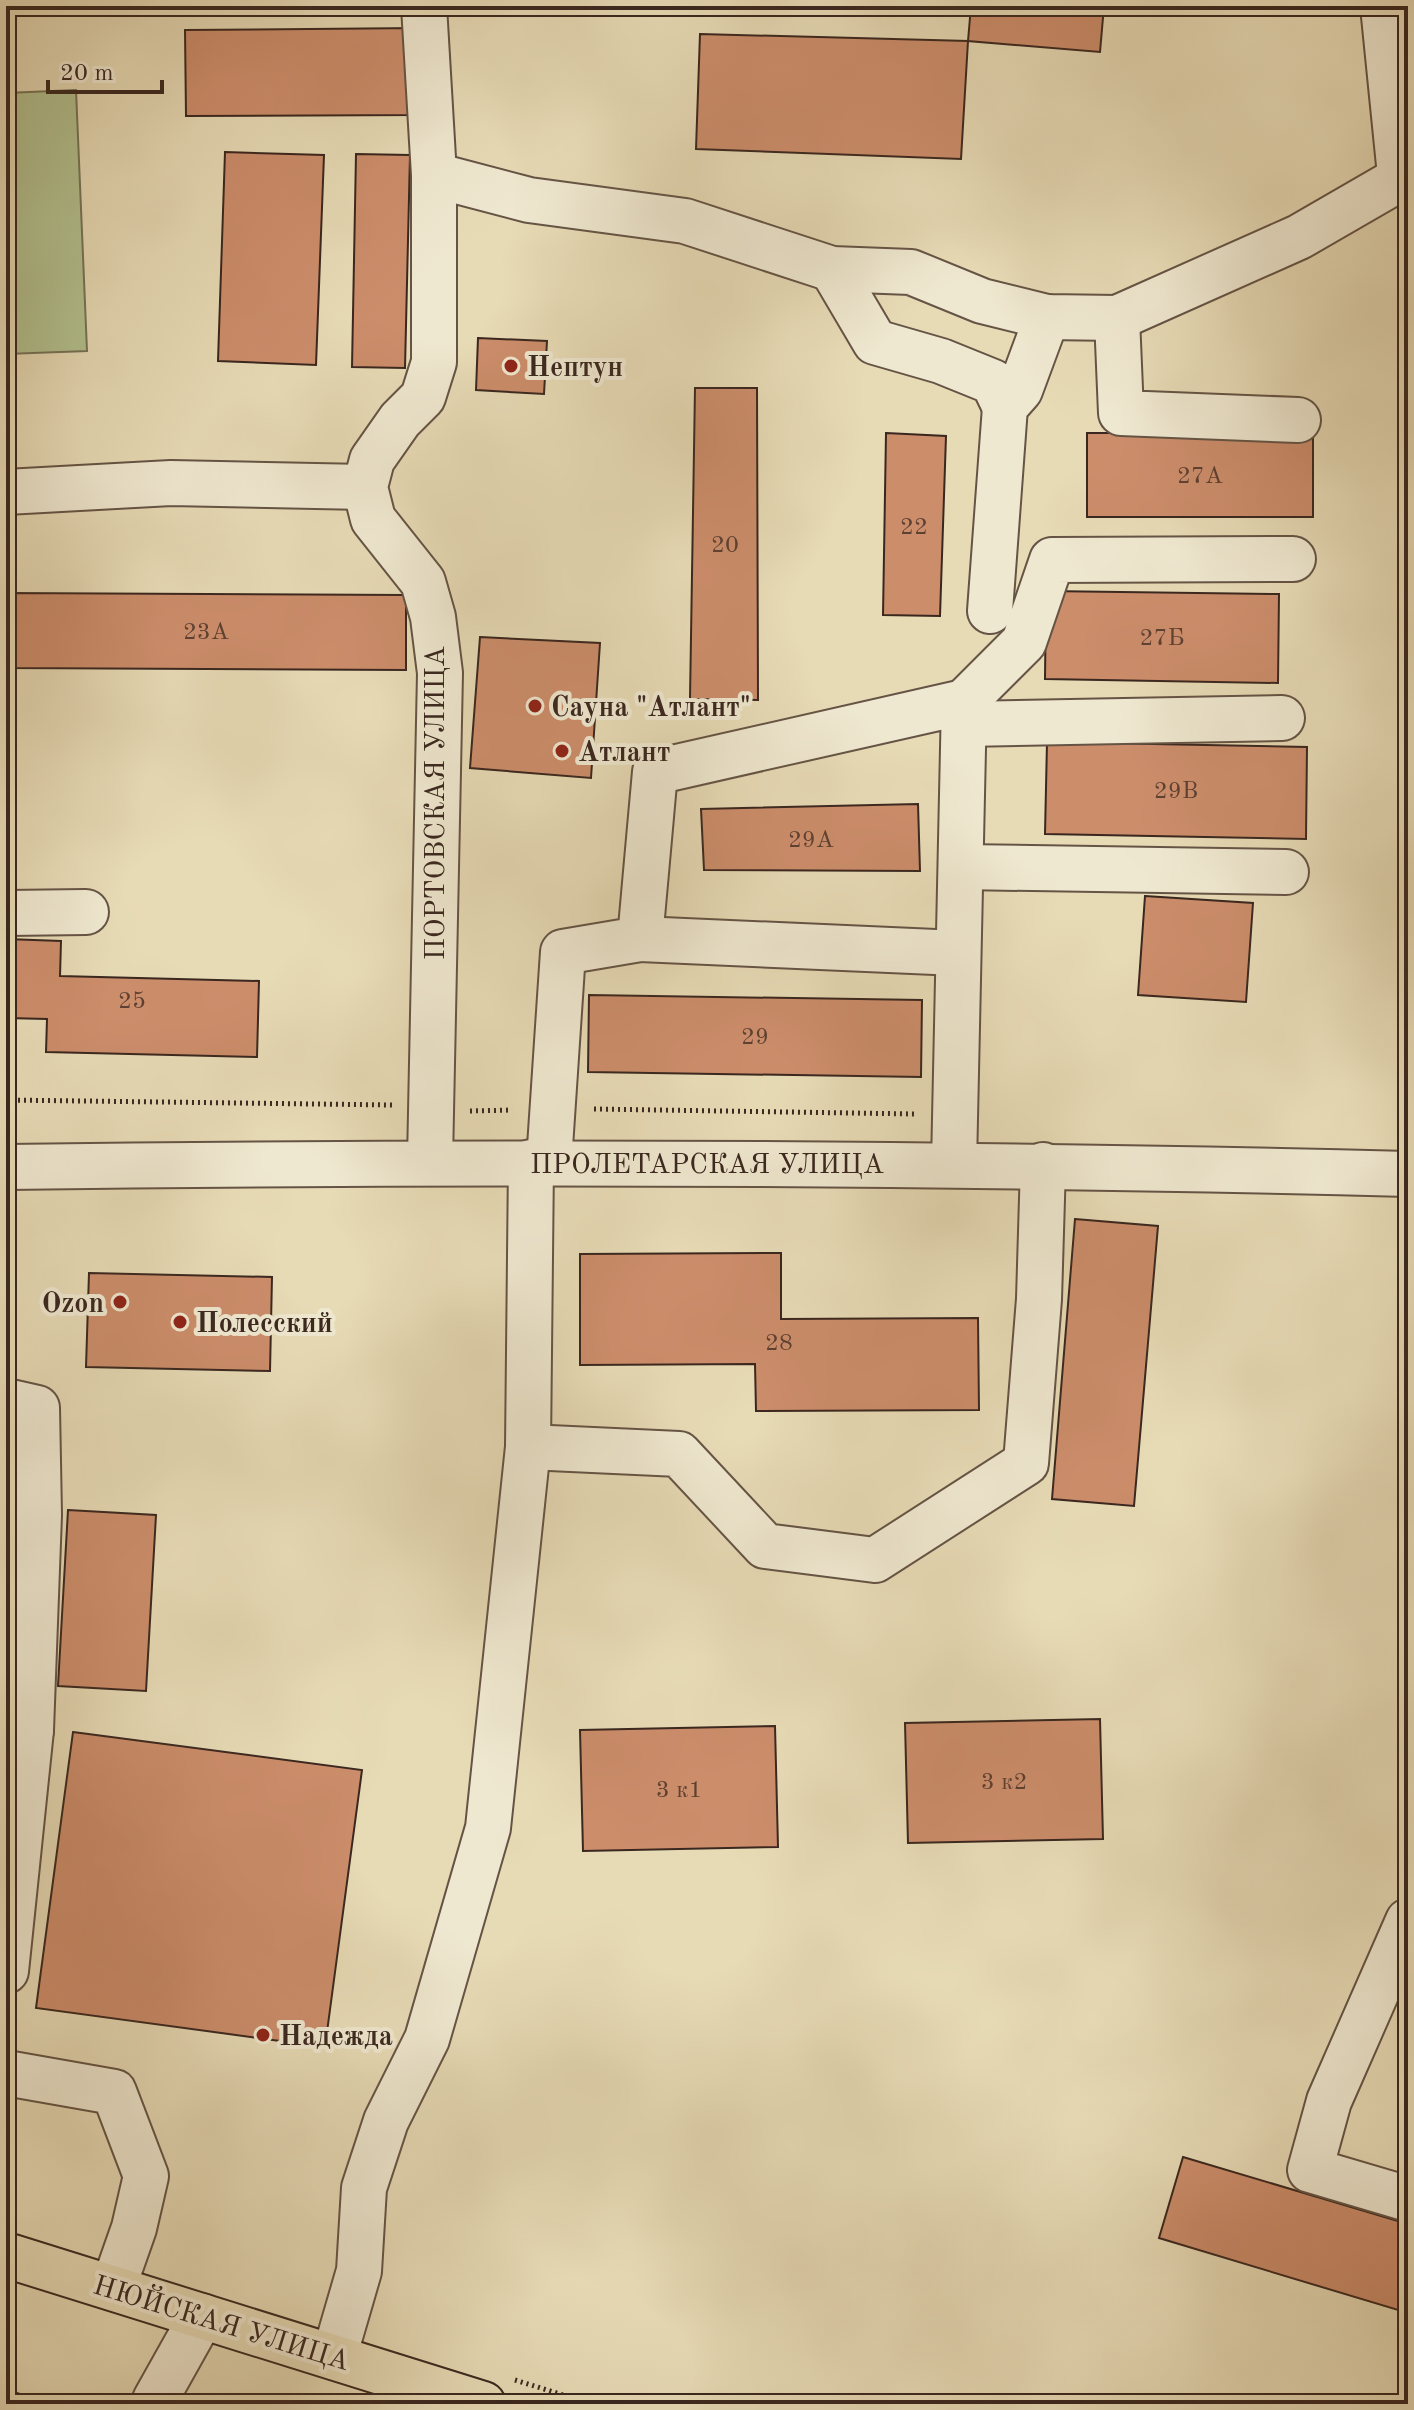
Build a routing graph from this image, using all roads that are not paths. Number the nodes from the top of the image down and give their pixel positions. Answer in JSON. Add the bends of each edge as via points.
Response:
{"nodes":[{"id":1,"x":424,"y":6,"type":"edge"},
{"id":2,"x":1383,"y":6,"type":"edge"},
{"id":3,"x":434,"y":175,"type":"junction"},
{"id":4,"x":1404,"y":175,"type":"edge"},
{"id":5,"x":832,"y":269,"type":"junction"},
{"id":6,"x":1047,"y":317,"type":"junction"},
{"id":7,"x":1117,"y":318,"type":"junction"},
{"id":8,"x":1005,"y":407,"type":"junction"},
{"id":9,"x":1298,"y":420,"type":"dead end"},
{"id":10,"x":365,"y":487,"type":"junction"},
{"id":11,"x":6,"y":492,"type":"edge"},
{"id":12,"x":1293,"y":559,"type":"dead end"},
{"id":13,"x":990,"y":611,"type":"dead end"},
{"id":14,"x":964,"y":713,"type":"junction"},
{"id":15,"x":1282,"y":718,"type":"dead end"},
{"id":16,"x":961,"y":867,"type":"junction"},
{"id":17,"x":1286,"y":872,"type":"dead end"},
{"id":18,"x":86,"y":912,"type":"dead end"},
{"id":19,"x":6,"y":913,"type":"edge"},
{"id":20,"x":640,"y":939,"type":"junction"},
{"id":21,"x":958,"y":953,"type":"junction"},
{"id":22,"x":430,"y":1161,"type":"junction"},
{"id":23,"x":540,"y":1162,"type":"junction"},
{"id":24,"x":954,"y":1165,"type":"junction"},
{"id":25,"x":1043,"y":1165,"type":"junction"},
{"id":26,"x":6,"y":1167,"type":"edge"},
{"id":27,"x":1408,"y":1174,"type":"edge"},
{"id":28,"x":6,"y":1401,"type":"edge"},
{"id":29,"x":528,"y":1447,"type":"junction"},
{"id":30,"x":19,"y":1733,"type":"edge"},
{"id":31,"x":1408,"y":1921,"type":"edge"},
{"id":32,"x":6,"y":1971,"type":"edge"},
{"id":33,"x":6,"y":2073,"type":"edge"},
{"id":34,"x":1408,"y":2199,"type":"edge"},
{"id":35,"x":6,"y":2255,"type":"edge"},
{"id":36,"x":113,"y":2288,"type":"junction"},
{"id":37,"x":202,"y":2316,"type":"junction"},
{"id":38,"x":334,"y":2357,"type":"junction"},
{"id":39,"x":155,"y":2400,"type":"dead end"},
{"id":40,"x":483,"y":2404,"type":"edge"}],
"edges":[{"from":1,"to":3,"type":"street"},
{"from":2,"to":4,"type":"street"},
{"from":3,"to":5,"type":"street","via":[[529,200],[685,221]]},
{"from":3,"to":10,"type":"street","via":[[434,362],[423,397],[372,460]]},
{"from":4,"to":7,"type":"street","via":[[1299,237]]},
{"from":5,"to":6,"type":"street","via":[[911,272],[982,301]]},
{"from":5,"to":8,"type":"street","via":[[875,342],[993,382]]},
{"from":6,"to":7,"type":"street"},
{"from":6,"to":8,"type":"street","via":[[1020,390]]},
{"from":7,"to":9,"type":"street","via":[[1121,413]]},
{"from":8,"to":13,"type":"street"},
{"from":10,"to":11,"type":"street","via":[[171,483]]},
{"from":10,"to":22,"type":"street","name":"ПОРТОВСКАЯ УЛИЦА","via":[[373,519],[423,582],[440,673]]},
{"from":12,"to":14,"type":"street","via":[[1052,560],[1024,642]]},
{"from":14,"to":15,"type":"street"},
{"from":14,"to":16,"type":"street"},
{"from":14,"to":20,"type":"street","via":[[655,772]]},
{"from":16,"to":17,"type":"street"},
{"from":16,"to":21,"type":"street"},
{"from":18,"to":19,"type":"street"},
{"from":20,"to":21,"type":"street"},
{"from":20,"to":23,"type":"street","via":[[563,952]]},
{"from":21,"to":24,"type":"street"},
{"from":22,"to":23,"type":"street","name":"ПРОЛЕТАРСКАЯ УЛИЦА"},
{"from":22,"to":26,"type":"street","name":"ПРОЛЕТАРСКАЯ УЛИЦА"},
{"from":23,"to":24,"type":"street","name":"ПРОЛЕТАРСКАЯ УЛИЦА"},
{"from":23,"to":29,"type":"street"},
{"from":24,"to":25,"type":"street","name":"ПРОЛЕТАРСКАЯ УЛИЦА"},
{"from":25,"to":27,"type":"street","name":"ПРОЛЕТАРСКАЯ УЛИЦА"},
{"from":25,"to":29,"type":"street","via":[[1026,1463],[875,1560],[765,1546],[679,1454]]},
{"from":28,"to":30,"type":"street","via":[[37,1408],[39,1515]]},
{"from":29,"to":38,"type":"street","via":[[488,1828],[427,2039],[386,2121],[364,2188],[359,2271]]},
{"from":30,"to":32,"type":"street"},
{"from":31,"to":34,"type":"street","via":[[1329,2101],[1310,2170]]},
{"from":33,"to":36,"type":"street","via":[[114,2092],[146,2176]]},
{"from":35,"to":36,"type":"main road","name":"НЮЙСКАЯ УЛИЦА"},
{"from":36,"to":37,"type":"main road","name":"НЮЙСКАЯ УЛИЦА"},
{"from":37,"to":38,"type":"main road","name":"НЮЙСКАЯ УЛИЦА"},
{"from":37,"to":39,"type":"street"},
{"from":38,"to":40,"type":"main road","name":"НЮЙСКАЯ УЛИЦА"}]}
